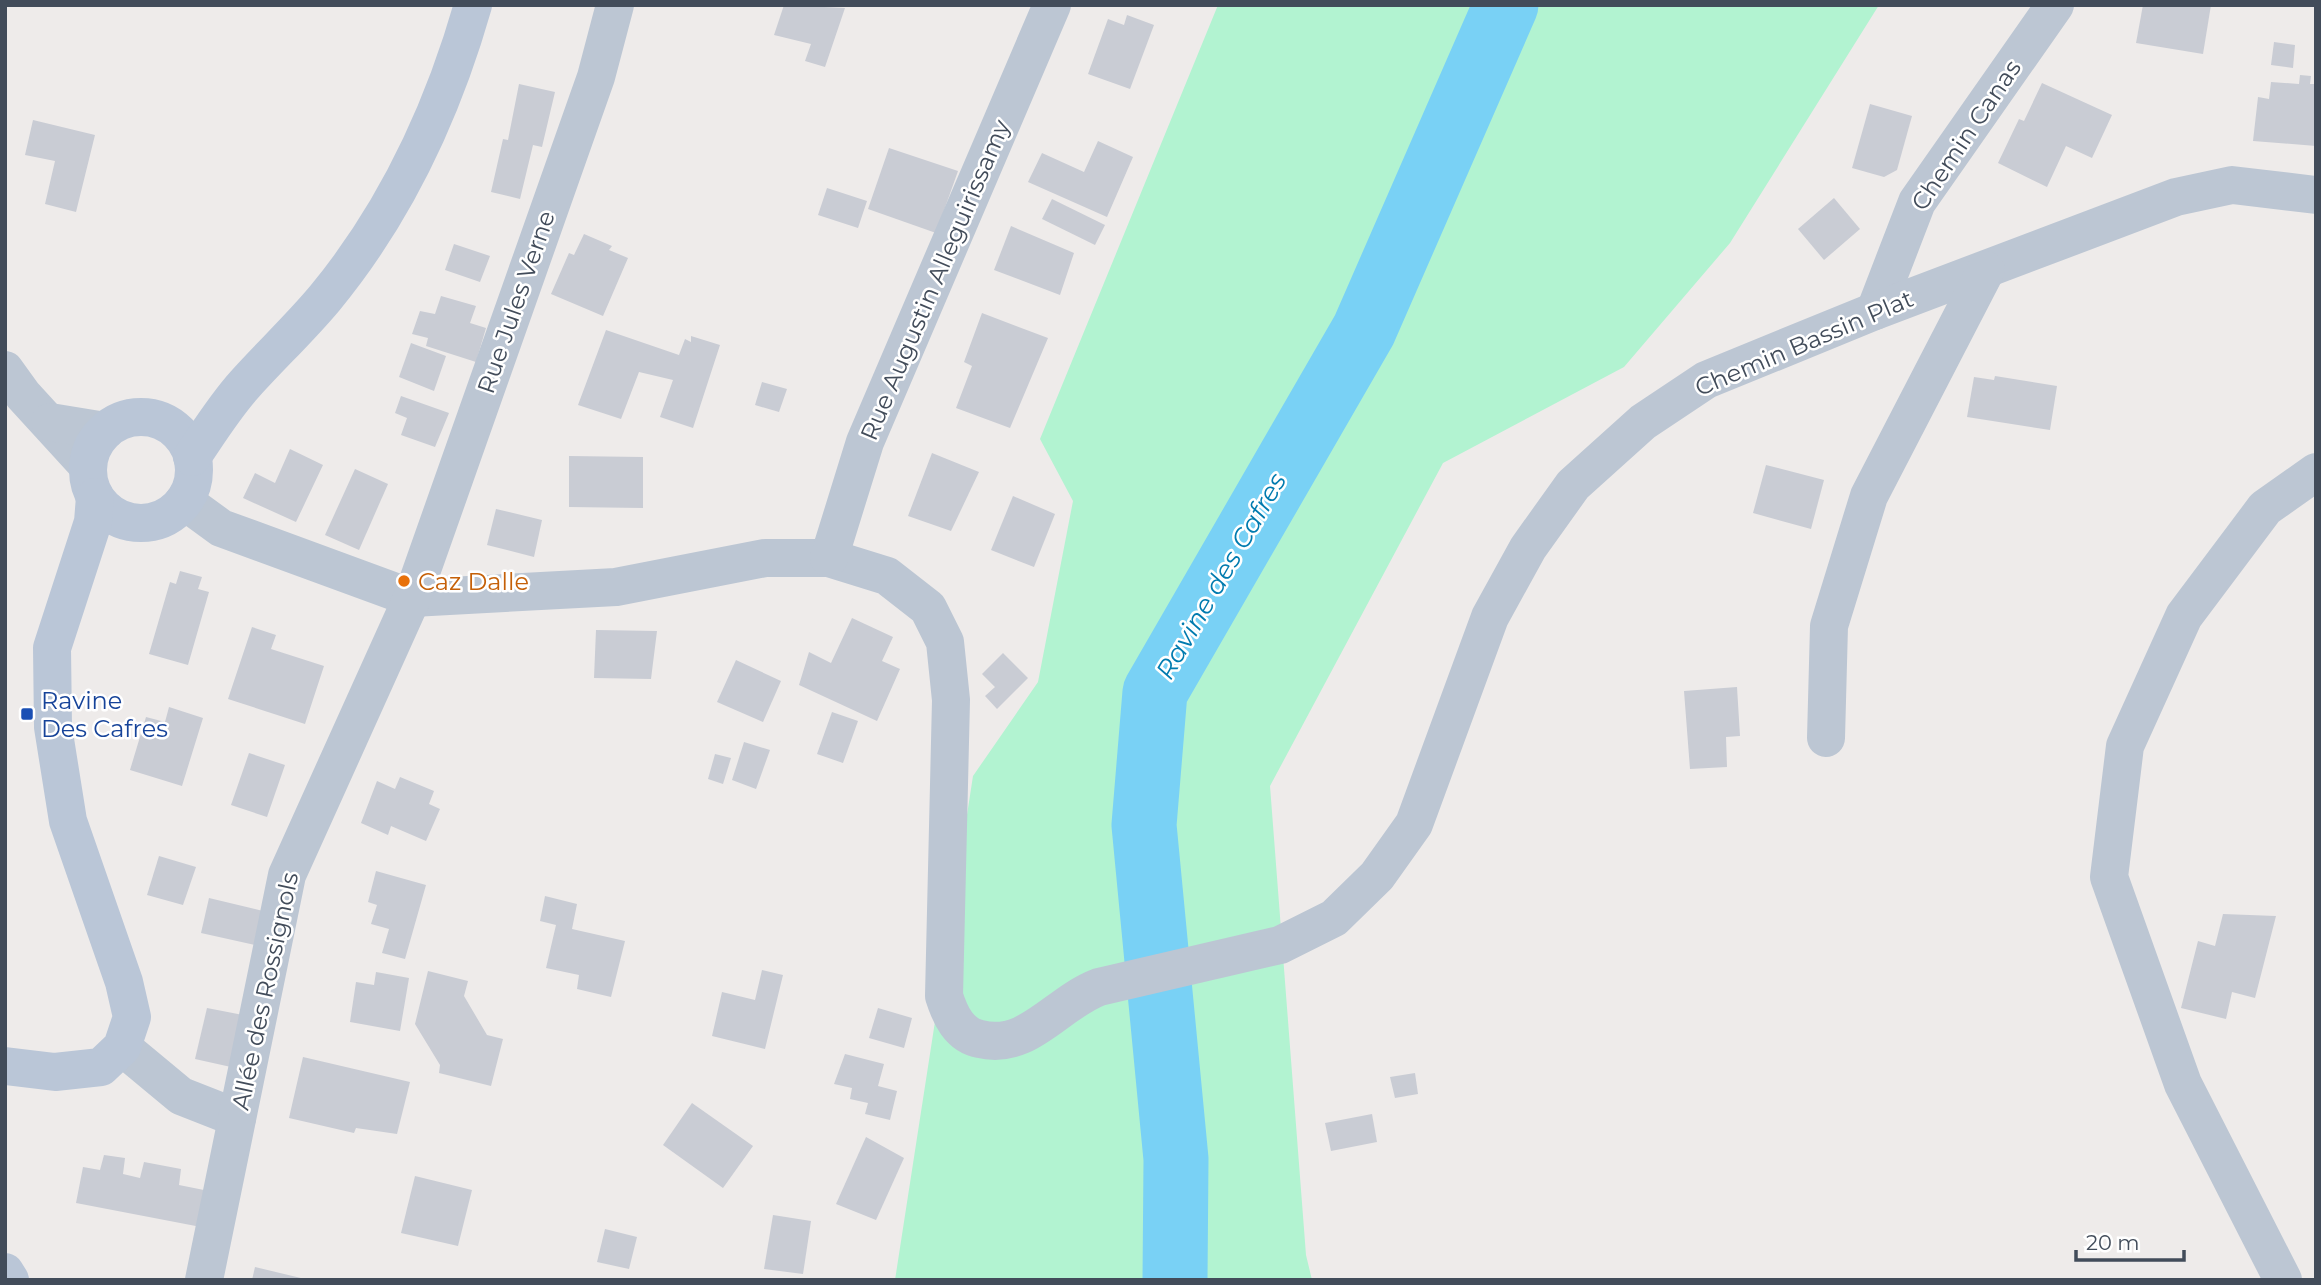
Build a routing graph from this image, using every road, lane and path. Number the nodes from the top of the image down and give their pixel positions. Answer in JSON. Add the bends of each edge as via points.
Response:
{"nodes":[{"id":1,"x":473,"y":5,"type":"edge"},
{"id":2,"x":615,"y":5,"type":"edge"},
{"id":3,"x":1052,"y":5,"type":"edge"},
{"id":4,"x":2055,"y":5,"type":"edge"},
{"id":5,"x":2316,"y":195,"type":"edge"},
{"id":6,"x":1986,"y":270,"type":"junction"},
{"id":7,"x":1875,"y":311,"type":"junction"},
{"id":8,"x":5,"y":370,"type":"edge"},
{"id":9,"x":244,"y":386,"type":"junction"},
{"id":10,"x":50,"y":422,"type":"junction"},
{"id":11,"x":166,"y":423,"type":"junction"},
{"id":12,"x":105,"y":430,"type":"junction"},
{"id":13,"x":192,"y":457,"type":"junction"},
{"id":14,"x":2316,"y":472,"type":"edge"},
{"id":15,"x":91,"y":481,"type":"junction"},
{"id":16,"x":184,"y":501,"type":"junction"},
{"id":17,"x":137,"y":523,"type":"junction"},
{"id":18,"x":829,"y":558,"type":"junction"},
{"id":19,"x":80,"y":568,"type":"junction"},
{"id":20,"x":412,"y":598,"type":"junction"},
{"id":21,"x":1826,"y":738,"type":"dead end"},
{"id":22,"x":122,"y":1047,"type":"junction"},
{"id":23,"x":5,"y":1066,"type":"edge"},
{"id":24,"x":237,"y":1118,"type":"junction"},
{"id":25,"x":5,"y":1272,"type":"edge"},
{"id":26,"x":10,"y":1280,"type":"edge"},
{"id":27,"x":204,"y":1280,"type":"edge"},
{"id":28,"x":2283,"y":1280,"type":"edge"}],
"edges":[{"from":1,"to":9,"type":"main road","via":[[455,68],[417,153],[375,228],[325,297]]},
{"from":2,"to":20,"type":"street","name":"Rue Jules Verne","via":[[596,77]]},
{"from":3,"to":18,"type":"street","name":"Rue Augustin Alleguirissamy","via":[[865,442]]},
{"from":4,"to":7,"type":"street","name":"Chemin Canas","via":[[1917,202]]},
{"from":5,"to":6,"type":"street","name":"Chemin Bassin Plat","via":[[2232,185],[2176,197]]},
{"from":6,"to":7,"type":"street","name":"Chemin Bassin Plat"},
{"from":6,"to":21,"type":"street","via":[[1869,496],[1829,625]]},
{"from":7,"to":18,"type":"street","name":"Chemin Bassin Plat","via":[[1706,380],[1643,422],[1573,485],[1528,548],[1490,617],[1414,824],[1377,876],[1334,918],[1280,945],[1099,987],[1078,995],[1029,1032],[999,1044],[971,1037],[951,1018],[944,996],[951,700],[945,642],[928,608],[887,576]]},
{"from":8,"to":10,"type":"street"},
{"from":9,"to":11,"type":"main road"},
{"from":9,"to":13,"type":"main road"},
{"from":10,"to":12,"type":"street"},
{"from":10,"to":15,"type":"street"},
{"from":11,"to":12,"type":"main road","via":[[130,417]]},
{"from":11,"to":13,"type":"main road","via":[[180,434]]},
{"from":12,"to":15,"type":"main road","via":[[92,449]]},
{"from":13,"to":16,"type":"main road","via":[[192,485]]},
{"from":14,"to":28,"type":"street","via":[[2265,508],[2184,615],[2125,746],[2109,877],[2183,1084]]},
{"from":15,"to":17,"type":"main road","via":[[106,510]]},
{"from":15,"to":19,"type":"main road","via":[[93,522]]},
{"from":16,"to":17,"type":"main road","via":[[171,514]]},
{"from":16,"to":20,"type":"street","via":[[221,528]]},
{"from":17,"to":19,"type":"main road"},
{"from":18,"to":20,"type":"street","name":"Chemin Bassin Plat","via":[[765,558],[616,587]]},
{"from":19,"to":22,"type":"main road","via":[[52,648],[53,727],[68,821],[132,1017]]},
{"from":20,"to":24,"type":"street","name":"Allée des Rossignols","via":[[287,875]]},
{"from":22,"to":23,"type":"main road","via":[[101,1067],[55,1072]]},
{"from":22,"to":24,"type":"street","via":[[181,1096]]},
{"from":24,"to":27,"type":"street","name":"Allée des Rossignols"},
{"from":25,"to":26,"type":"main road"}]}
